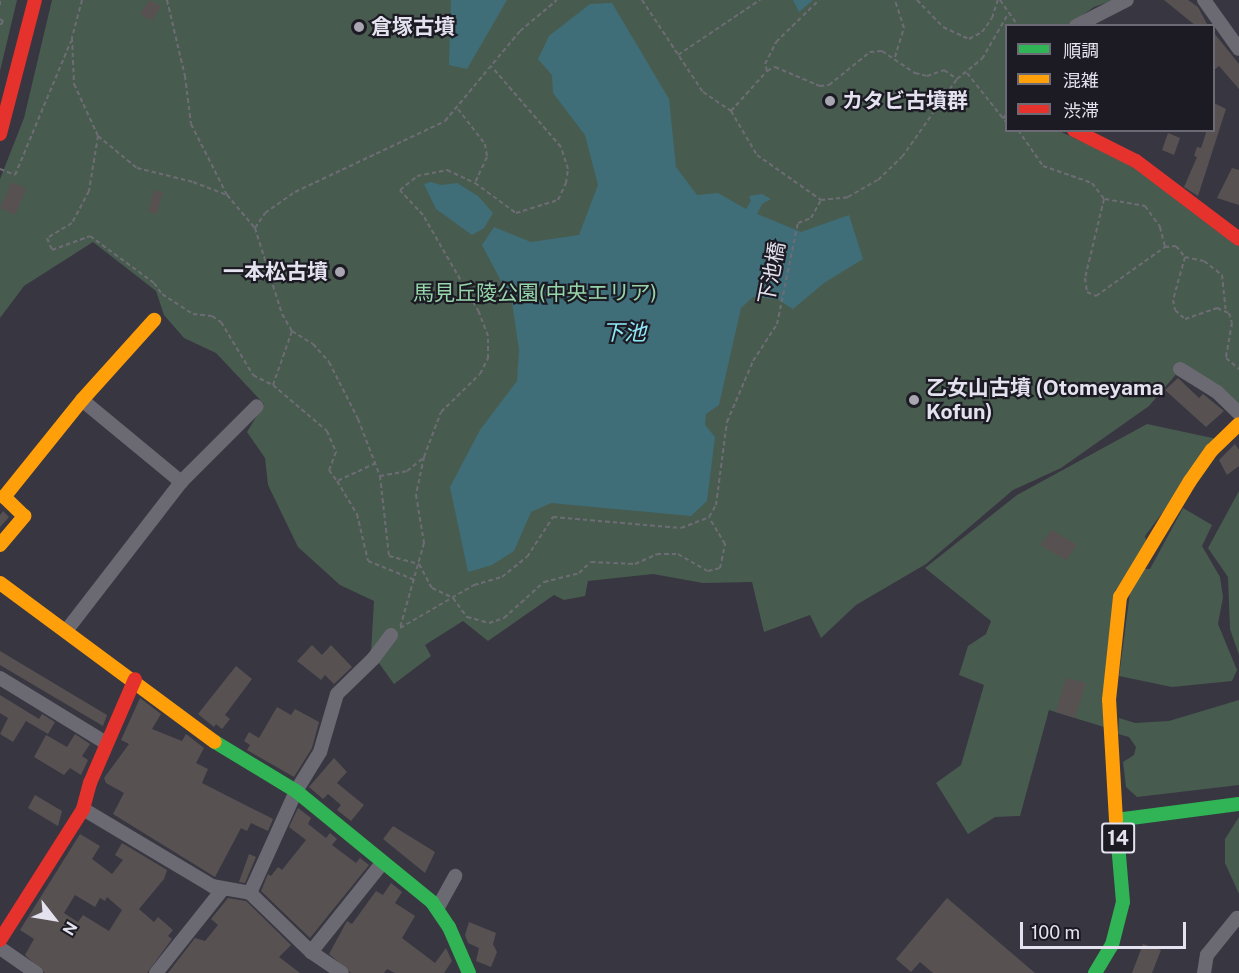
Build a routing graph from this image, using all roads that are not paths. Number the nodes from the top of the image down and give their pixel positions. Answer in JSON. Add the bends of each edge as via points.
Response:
{"nodes":[{"id":1,"x":35,"y":0,"type":"edge"},
{"id":2,"x":1127,"y":0,"type":"edge"},
{"id":3,"x":1204,"y":0,"type":"edge"},
{"id":4,"x":1080,"y":24,"type":"edge"},
{"id":5,"x":1239,"y":49,"type":"edge"},
{"id":6,"x":1078,"y":132,"type":"edge"},
{"id":7,"x":0,"y":134,"type":"edge"},
{"id":8,"x":1239,"y":239,"type":"edge"},
{"id":9,"x":154,"y":320,"type":"dead end"},
{"id":10,"x":1180,"y":369,"type":"dead end"},
{"id":11,"x":82,"y":400,"type":"junction"},
{"id":12,"x":257,"y":406,"type":"dead end"},
{"id":13,"x":1239,"y":413,"type":"edge"},
{"id":14,"x":1239,"y":424,"type":"edge"},
{"id":15,"x":181,"y":482,"type":"junction"},
{"id":16,"x":0,"y":545,"type":"edge"},
{"id":17,"x":2,"y":587,"type":"edge"},
{"id":18,"x":66,"y":631,"type":"junction"},
{"id":19,"x":396,"y":631,"type":"road end"},
{"id":20,"x":0,"y":678,"type":"edge"},
{"id":21,"x":135,"y":679,"type":"junction"},
{"id":22,"x":106,"y":743,"type":"junction"},
{"id":23,"x":296,"y":792,"type":"junction"},
{"id":24,"x":1239,"y":804,"type":"edge"},
{"id":25,"x":83,"y":809,"type":"junction"},
{"id":26,"x":1116,"y":820,"type":"junction"},
{"id":27,"x":383,"y":862,"type":"junction"},
{"id":28,"x":454,"y":876,"type":"dead end"},
{"id":29,"x":222,"y":890,"type":"junction"},
{"id":30,"x":250,"y":893,"type":"junction"},
{"id":31,"x":437,"y":909,"type":"junction"},
{"id":32,"x":1237,"y":918,"type":"dead end"},
{"id":33,"x":0,"y":940,"type":"edge"},
{"id":34,"x":0,"y":948,"type":"edge"},
{"id":35,"x":311,"y":952,"type":"junction"},
{"id":36,"x":36,"y":973,"type":"edge"},
{"id":37,"x":156,"y":973,"type":"edge"},
{"id":38,"x":342,"y":973,"type":"edge"},
{"id":39,"x":470,"y":973,"type":"edge"},
{"id":40,"x":1095,"y":973,"type":"edge"},
{"id":41,"x":1204,"y":973,"type":"edge"}],
"edges":[{"from":1,"to":7,"type":"street"},
{"from":2,"to":4,"type":"street"},
{"from":3,"to":5,"type":"street"},
{"from":6,"to":8,"type":"street","via":[[1136,161]]},
{"from":9,"to":11,"type":"street"},
{"from":10,"to":13,"type":"street","via":[[1217,392]]},
{"from":11,"to":15,"type":"street"},
{"from":11,"to":16,"type":"street","via":[[4,497],[24,516]]},
{"from":12,"to":15,"type":"street"},
{"from":14,"to":26,"type":"street","via":[[1212,450],[1190,481],[1120,597],[1109,700]]},
{"from":15,"to":18,"type":"street"},
{"from":17,"to":18,"type":"street"},
{"from":18,"to":21,"type":"street"},
{"from":19,"to":23,"type":"street","via":[[337,694],[320,752]]},
{"from":20,"to":22,"type":"street"},
{"from":21,"to":22,"type":"street"},
{"from":21,"to":23,"type":"street","via":[[228,752]]},
{"from":22,"to":25,"type":"street"},
{"from":23,"to":27,"type":"street"},
{"from":23,"to":30,"type":"street"},
{"from":24,"to":26,"type":"street","number":"14"},
{"from":25,"to":29,"type":"street","via":[[138,845]]},
{"from":25,"to":33,"type":"street"},
{"from":26,"to":40,"type":"street","number":"14","via":[[1123,902],[1112,945]]},
{"from":27,"to":31,"type":"street"},
{"from":27,"to":35,"type":"street"},
{"from":28,"to":31,"type":"street"},
{"from":29,"to":30,"type":"street"},
{"from":29,"to":37,"type":"street"},
{"from":30,"to":35,"type":"street"},
{"from":31,"to":39,"type":"street"},
{"from":32,"to":41,"type":"street","via":[[1207,955]]},
{"from":34,"to":36,"type":"street"},
{"from":35,"to":38,"type":"street"}]}
